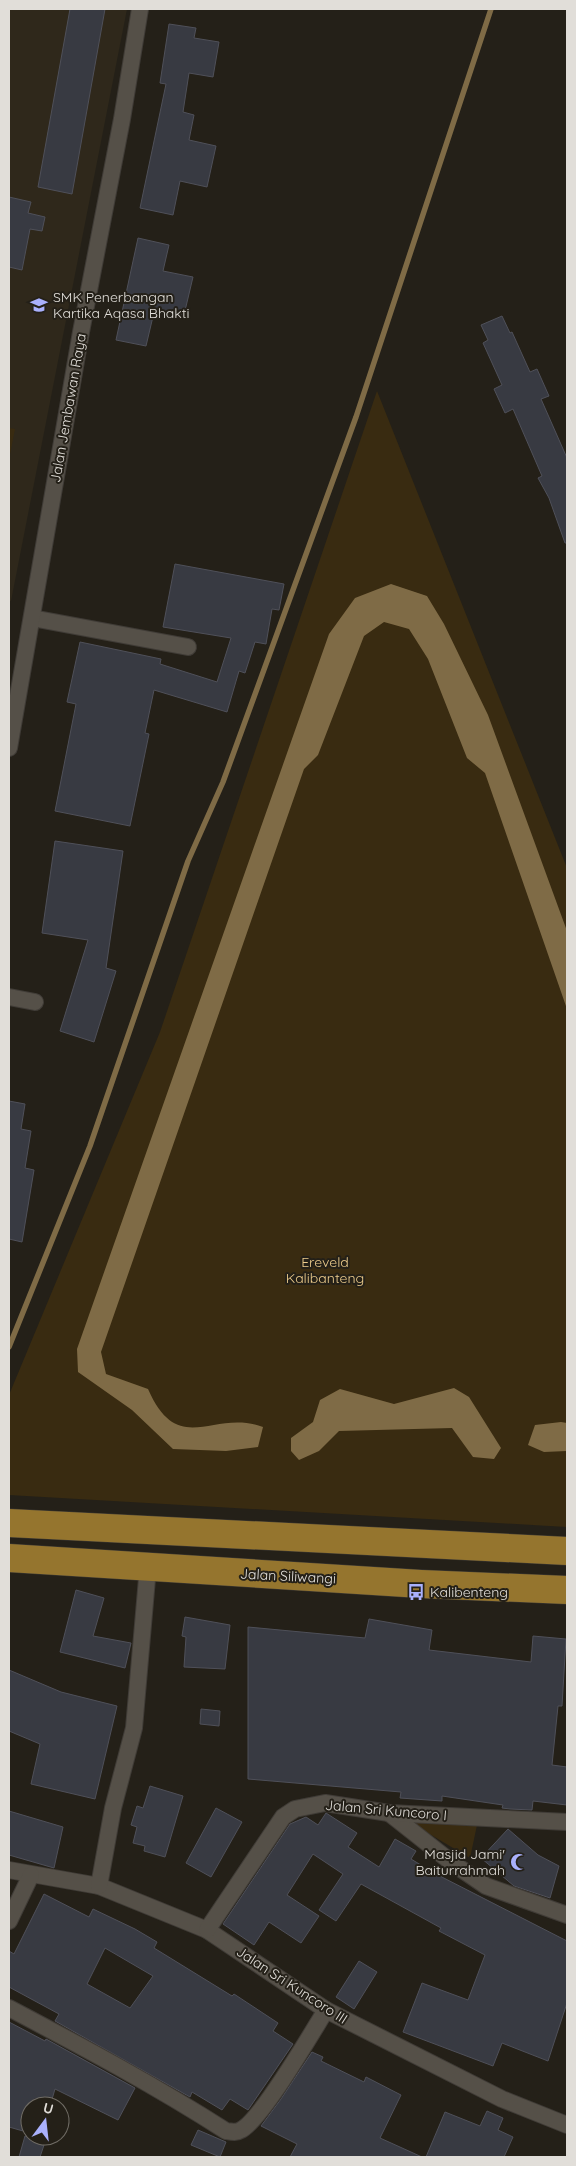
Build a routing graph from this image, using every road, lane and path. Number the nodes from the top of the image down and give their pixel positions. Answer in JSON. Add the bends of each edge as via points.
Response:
{"nodes":[{"id":1,"x":140,"y":9,"type":"edge"},
{"id":2,"x":32,"y":618,"type":"junction"},
{"id":3,"x":188,"y":647,"type":"dead end"},
{"id":4,"x":9,"y":748,"type":"edge"},
{"id":5,"x":9,"y":997,"type":"edge"},
{"id":6,"x":35,"y":1002,"type":"dead end"},
{"id":7,"x":9,"y":1523,"type":"edge"},
{"id":8,"x":567,"y":1551,"type":"edge"},
{"id":9,"x":9,"y":1558,"type":"edge"},
{"id":10,"x":148,"y":1567,"type":"junction"},
{"id":11,"x":567,"y":1590,"type":"edge"},
{"id":12,"x":389,"y":1812,"type":"junction"},
{"id":13,"x":567,"y":1822,"type":"edge"},
{"id":14,"x":9,"y":1870,"type":"edge"},
{"id":15,"x":30,"y":1875,"type":"junction"},
{"id":16,"x":98,"y":1886,"type":"junction"},
{"id":17,"x":567,"y":1915,"type":"edge"},
{"id":18,"x":9,"y":1921,"type":"edge"},
{"id":19,"x":207,"y":1930,"type":"junction"},
{"id":20,"x":9,"y":2008,"type":"edge"},
{"id":21,"x":326,"y":2010,"type":"junction"},
{"id":22,"x":567,"y":2125,"type":"edge"}],
"edges":[{"from":1,"to":2,"type":"street","name":"Jalan Jembawan Raya","via":[[80,332]]},
{"from":2,"to":3,"type":"street"},
{"from":2,"to":4,"type":"street","name":"Jalan Jembawan Raya"},
{"from":5,"to":6,"type":"street"},
{"from":7,"to":8,"type":"highway"},
{"from":9,"to":10,"type":"highway","name":"Jalan Siliwangi"},
{"from":10,"to":11,"type":"highway","name":"Jalan Siliwangi"},
{"from":10,"to":16,"type":"street","via":[[134,1728],[113,1808]]},
{"from":12,"to":13,"type":"street","name":"Jalan Sri Kuncoro I"},
{"from":12,"to":17,"type":"street","via":[[486,1886]]},
{"from":12,"to":19,"type":"street","name":"Jalan Sri Kuncoro I","via":[[324,1803],[295,1809],[283,1817]]},
{"from":14,"to":15,"type":"street","name":"Jalan Sri Kuncoro III"},
{"from":15,"to":16,"type":"street","name":"Jalan Sri Kuncoro III"},
{"from":15,"to":18,"type":"street"},
{"from":16,"to":19,"type":"street","name":"Jalan Sri Kuncoro III"},
{"from":19,"to":21,"type":"street","name":"Jalan Sri Kuncoro III"},
{"from":20,"to":21,"type":"street","via":[[113,2062],[226,2131],[234,2132],[243,2129],[268,2100]]},
{"from":21,"to":22,"type":"street","name":"Jalan Sri Kuncoro III","via":[[502,2099]]}]}
